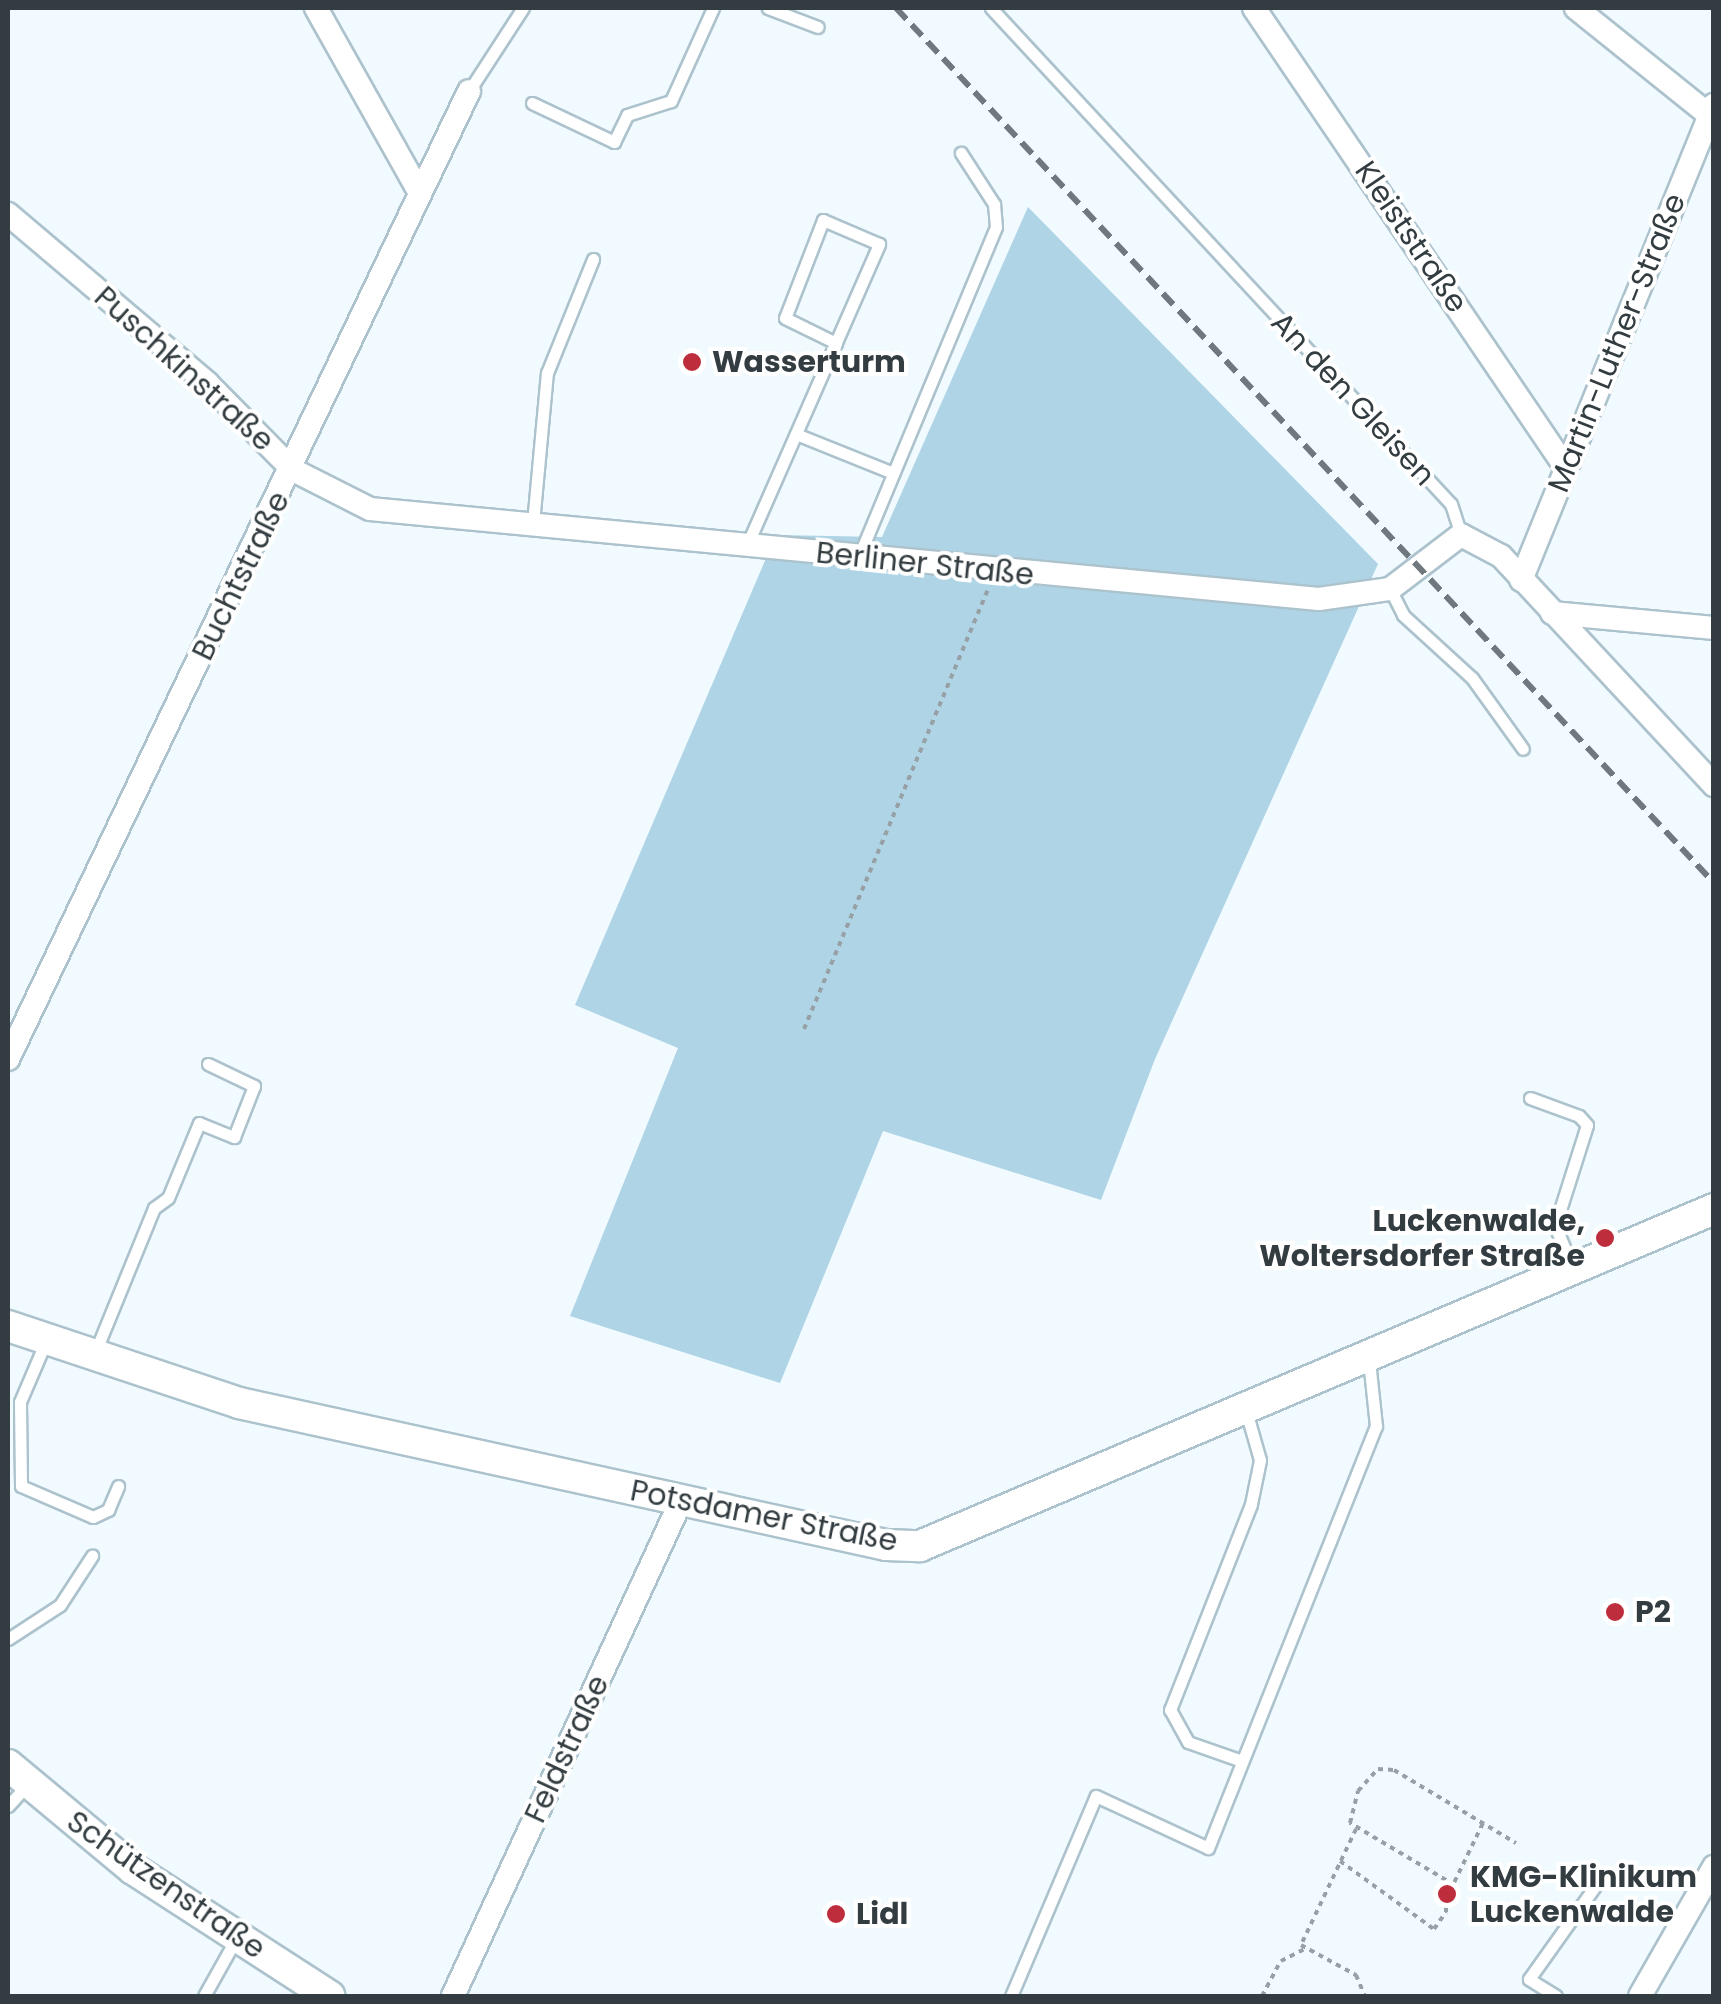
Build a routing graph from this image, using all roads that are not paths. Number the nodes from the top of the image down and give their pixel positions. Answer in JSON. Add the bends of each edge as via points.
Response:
{"nodes":[{"id":1,"x":316,"y":8,"type":"edge"},
{"id":2,"x":523,"y":8,"type":"edge"},
{"id":3,"x":712,"y":8,"type":"edge"},
{"id":4,"x":768,"y":8,"type":"edge"},
{"id":5,"x":991,"y":8,"type":"edge"},
{"id":6,"x":1254,"y":8,"type":"edge"},
{"id":7,"x":1576,"y":8,"type":"edge"},
{"id":8,"x":818,"y":27,"type":"dead end"},
{"id":9,"x":469,"y":91,"type":"joint"},
{"id":10,"x":532,"y":103,"type":"dead end"},
{"id":11,"x":1712,"y":113,"type":"edge"},
{"id":12,"x":961,"y":153,"type":"dead end"},
{"id":13,"x":417,"y":188,"type":"junction"},
{"id":14,"x":8,"y":214,"type":"edge"},
{"id":15,"x":593,"y":259,"type":"dead end"},
{"id":16,"x":836,"y":342,"type":"junction"},
{"id":17,"x":796,"y":434,"type":"junction"},
{"id":18,"x":1566,"y":468,"type":"junction"},
{"id":19,"x":293,"y":470,"type":"junction"},
{"id":20,"x":893,"y":474,"type":"junction"},
{"id":21,"x":370,"y":509,"type":"joint"},
{"id":22,"x":533,"y":523,"type":"junction"},
{"id":23,"x":1461,"y":535,"type":"junction"},
{"id":24,"x":747,"y":545,"type":"junction"},
{"id":25,"x":859,"y":556,"type":"junction"},
{"id":26,"x":1521,"y":580,"type":"junction"},
{"id":27,"x":1390,"y":589,"type":"junction"},
{"id":28,"x":1552,"y":613,"type":"junction"},
{"id":29,"x":1714,"y":628,"type":"edge"},
{"id":30,"x":1523,"y":749,"type":"dead end"},
{"id":31,"x":1714,"y":785,"type":"edge"},
{"id":32,"x":8,"y":1059,"type":"edge"},
{"id":33,"x":208,"y":1064,"type":"dead end"},
{"id":34,"x":1530,"y":1098,"type":"dead end"},
{"id":35,"x":1714,"y":1209,"type":"edge"},
{"id":36,"x":1575,"y":1272,"type":"junction"},
{"id":37,"x":8,"y":1326,"type":"edge"},
{"id":38,"x":46,"y":1341,"type":"junction"},
{"id":39,"x":92,"y":1358,"type":"junction"},
{"id":40,"x":1369,"y":1360,"type":"junction"},
{"id":41,"x":1246,"y":1411,"type":"junction"},
{"id":42,"x":118,"y":1486,"type":"dead end"},
{"id":43,"x":681,"y":1501,"type":"junction"},
{"id":44,"x":92,"y":1556,"type":"dead end"},
{"id":45,"x":8,"y":1639,"type":"edge"},
{"id":46,"x":1242,"y":1761,"type":"junction"},
{"id":47,"x":14,"y":1785,"type":"edge"},
{"id":48,"x":1714,"y":1867,"type":"edge"},
{"id":49,"x":1594,"y":1886,"type":"dead end"},
{"id":50,"x":237,"y":1938,"type":"junction"},
{"id":51,"x":204,"y":1996,"type":"edge"},
{"id":52,"x":330,"y":1996,"type":"edge"},
{"id":53,"x":453,"y":1996,"type":"edge"},
{"id":54,"x":1011,"y":1996,"type":"edge"},
{"id":55,"x":1556,"y":1996,"type":"edge"},
{"id":56,"x":1640,"y":1996,"type":"edge"}],
"edges":[{"from":1,"to":13,"type":"street"},
{"from":2,"to":9,"type":"lane"},
{"from":3,"to":10,"type":"lane","via":[[671,101],[627,115],[614,142]]},
{"from":4,"to":8,"type":"lane"},
{"from":5,"to":23,"type":"lane","name":"An den Gleisen","via":[[1450,504]]},
{"from":6,"to":18,"type":"street","name":"Kleiststraße"},
{"from":7,"to":11,"type":"street"},
{"from":9,"to":13,"type":"street","name":"Buchtstraße"},
{"from":11,"to":18,"type":"street","name":"Martin-Luther-Straße"},
{"from":12,"to":20,"type":"lane","via":[[994,204],[996,227]]},
{"from":13,"to":19,"type":"street","name":"Buchtstraße"},
{"from":14,"to":19,"type":"street","name":"Puschkinstraße","via":[[207,384]]},
{"from":15,"to":22,"type":"lane","via":[[547,373]]},
{"from":16,"to":16,"type":"lane","via":[[880,244],[822,220],[785,318]]},
{"from":16,"to":17,"type":"lane"},
{"from":17,"to":20,"type":"lane"},
{"from":17,"to":24,"type":"lane"},
{"from":18,"to":26,"type":"street","name":"Martin-Luther-Straße"},
{"from":19,"to":21,"type":"street","name":"Puschkinstraße"},
{"from":19,"to":32,"type":"street","name":"Buchtstraße"},
{"from":20,"to":25,"type":"lane"},
{"from":21,"to":22,"type":"street","name":"Berliner Straße"},
{"from":22,"to":24,"type":"street","name":"Berliner Straße"},
{"from":23,"to":26,"type":"street","via":[[1501,556]]},
{"from":23,"to":27,"type":"street","name":"Berliner Straße"},
{"from":24,"to":25,"type":"street","name":"Berliner Straße"},
{"from":25,"to":27,"type":"street","name":"Berliner Straße","via":[[1319,599]]},
{"from":26,"to":28,"type":"street"},
{"from":27,"to":30,"type":"lane","via":[[1403,614],[1472,678]]},
{"from":28,"to":29,"type":"street"},
{"from":28,"to":31,"type":"street"},
{"from":33,"to":39,"type":"lane","via":[[254,1086],[234,1137],[199,1123],[168,1198],[154,1208]]},
{"from":34,"to":36,"type":"lane","via":[[1586,1124],[1555,1226]]},
{"from":35,"to":36,"type":"street","name":"Potsdamer Straße"},
{"from":36,"to":40,"type":"street","name":"Potsdamer Straße"},
{"from":37,"to":38,"type":"street","name":"Potsdamer Straße"},
{"from":38,"to":39,"type":"street","name":"Potsdamer Straße"},
{"from":38,"to":42,"type":"lane","via":[[20,1402],[21,1486],[93,1516],[108,1510]]},
{"from":39,"to":43,"type":"street","name":"Potsdamer Straße","via":[[238,1403]]},
{"from":40,"to":41,"type":"street","name":"Potsdamer Straße"},
{"from":40,"to":46,"type":"lane","via":[[1376,1426]]},
{"from":41,"to":43,"type":"street","name":"Potsdamer Straße","via":[[920,1546],[886,1545]]},
{"from":41,"to":46,"type":"lane","via":[[1260,1460],[1251,1504],[1170,1710],[1188,1742]]},
{"from":43,"to":53,"type":"street","name":"Feldstraße"},
{"from":44,"to":45,"type":"lane","via":[[60,1605]]},
{"from":46,"to":54,"type":"lane","via":[[1208,1848],[1096,1796]]},
{"from":47,"to":50,"type":"street","name":"Schützenstraße"},
{"from":48,"to":56,"type":"street"},
{"from":49,"to":55,"type":"lane","via":[[1529,1980]]},
{"from":50,"to":51,"type":"lane"},
{"from":50,"to":52,"type":"street","name":"Schützenstraße"}]}
